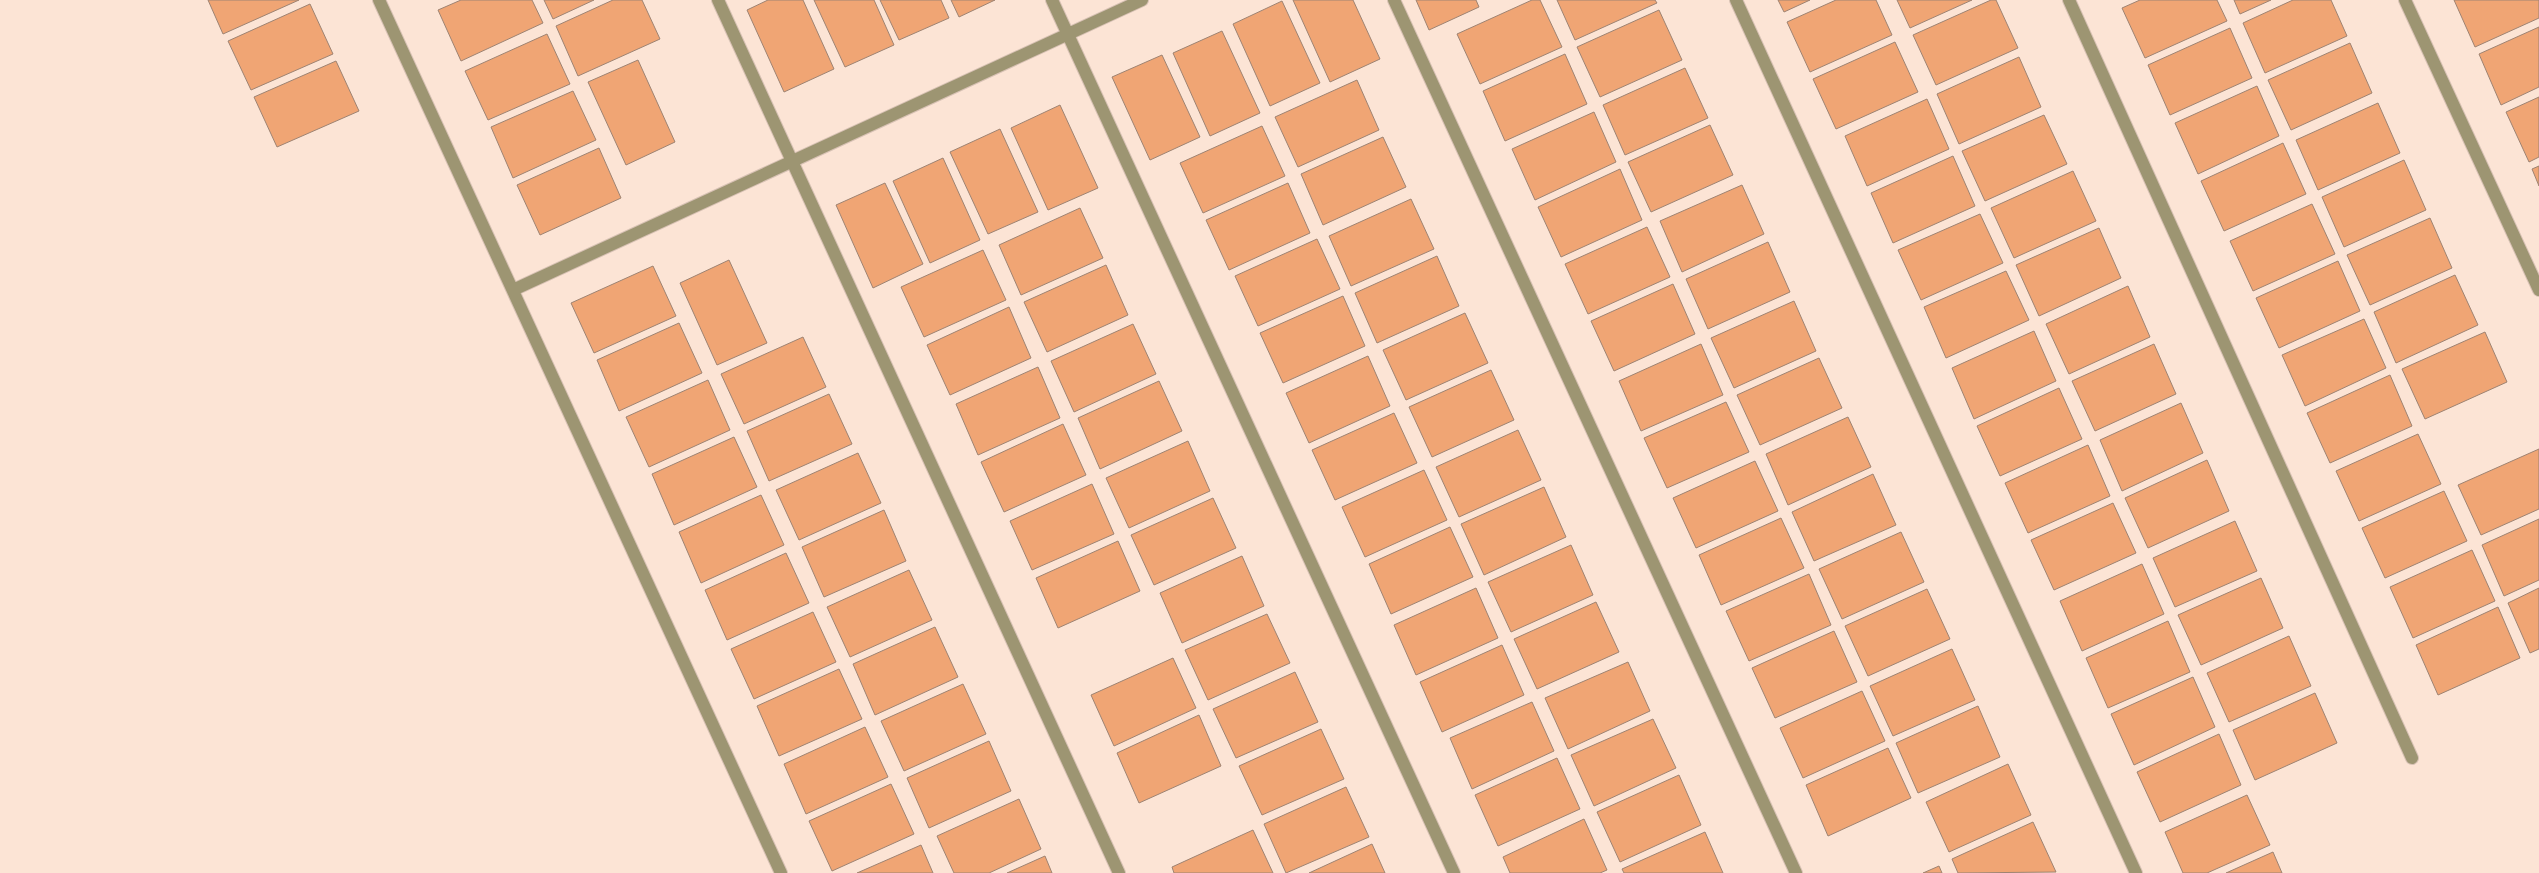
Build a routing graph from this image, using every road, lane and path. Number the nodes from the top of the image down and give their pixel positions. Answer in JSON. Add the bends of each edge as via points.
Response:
{"nodes":[{"id":1,"x":379,"y":0,"type":"edge"},
{"id":2,"x":718,"y":0,"type":"edge"},
{"id":3,"x":1052,"y":0,"type":"edge"},
{"id":4,"x":1142,"y":0,"type":"edge"},
{"id":5,"x":1394,"y":0,"type":"edge"},
{"id":6,"x":1736,"y":0,"type":"edge"},
{"id":7,"x":2069,"y":0,"type":"edge"},
{"id":8,"x":2405,"y":0,"type":"edge"},
{"id":9,"x":1068,"y":34,"type":"junction"},
{"id":10,"x":792,"y":161,"type":"junction"},
{"id":11,"x":513,"y":290,"type":"junction"},
{"id":12,"x":2539,"y":290,"type":"edge"},
{"id":13,"x":2412,"y":758,"type":"dead end"},
{"id":14,"x":781,"y":873,"type":"edge"},
{"id":15,"x":1119,"y":873,"type":"edge"},
{"id":16,"x":1454,"y":873,"type":"edge"},
{"id":17,"x":1796,"y":873,"type":"edge"},
{"id":18,"x":2136,"y":873,"type":"edge"}],
"edges":[{"from":1,"to":11,"type":"street"},
{"from":2,"to":10,"type":"street"},
{"from":3,"to":9,"type":"street"},
{"from":4,"to":9,"type":"street"},
{"from":5,"to":17,"type":"street"},
{"from":6,"to":18,"type":"street"},
{"from":7,"to":13,"type":"street"},
{"from":8,"to":12,"type":"street"},
{"from":9,"to":10,"type":"street"},
{"from":9,"to":16,"type":"street"},
{"from":10,"to":11,"type":"street"},
{"from":10,"to":15,"type":"street"},
{"from":11,"to":14,"type":"street"}]}
